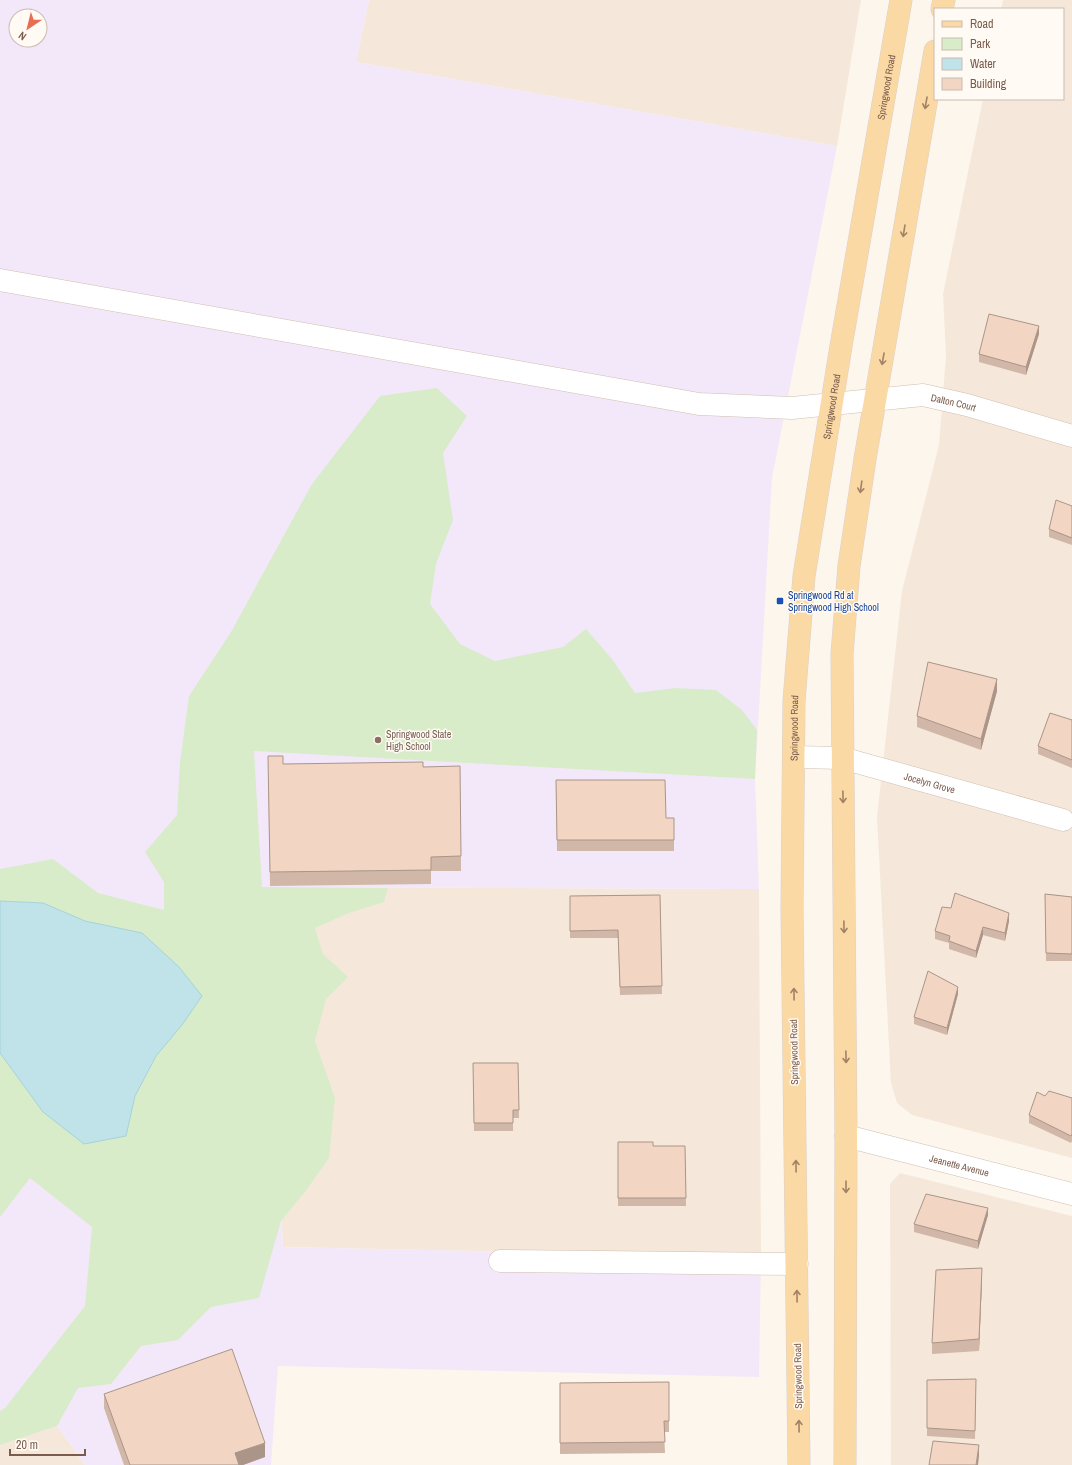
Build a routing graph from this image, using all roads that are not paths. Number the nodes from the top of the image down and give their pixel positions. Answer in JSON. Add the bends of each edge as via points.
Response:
{"nodes":[{"id":1,"x":901,"y":0,"type":"edge"},
{"id":2,"x":934,"y":57,"type":"edge"},
{"id":3,"x":0,"y":280,"type":"edge"},
{"id":4,"x":876,"y":400,"type":"junction"},
{"id":5,"x":832,"y":404,"type":"junction"},
{"id":6,"x":1072,"y":436,"type":"edge"},
{"id":7,"x":794,"y":757,"type":"junction"},
{"id":8,"x":842,"y":758,"type":"junction"},
{"id":9,"x":1063,"y":820,"type":"dead end"},
{"id":10,"x":846,"y":1136,"type":"junction"},
{"id":11,"x":1072,"y":1194,"type":"edge"},
{"id":12,"x":500,"y":1261,"type":"dead end"},
{"id":13,"x":797,"y":1264,"type":"junction"},
{"id":14,"x":800,"y":1465,"type":"edge"},
{"id":15,"x":845,"y":1465,"type":"edge"}],
"edges":[{"from":1,"to":5,"type":"main road","name":"Springwood Road"},
{"from":2,"to":4,"type":"main road","one_way":true},
{"from":3,"to":5,"type":"street","name":"Dalton Court","via":[[699,404],[792,408]]},
{"from":4,"to":5,"type":"street","name":"Dalton Court"},
{"from":4,"to":6,"type":"street","name":"Dalton Court","via":[[923,395],[967,405]]},
{"from":4,"to":8,"type":"main road","one_way":true,"via":[[849,566],[842,654]]},
{"from":5,"to":7,"type":"main road","name":"Springwood Road","via":[[804,576],[794,701]]},
{"from":7,"to":8,"type":"street","name":"Jocelyn Grove"},
{"from":13,"to":7,"type":"main road","name":"Springwood Road","one_way":true,"via":[[792,908]]},
{"from":8,"to":9,"type":"street","name":"Jocelyn Grove"},
{"from":8,"to":10,"type":"main road","one_way":true},
{"from":10,"to":11,"type":"street","name":"Jeanette Avenue"},
{"from":10,"to":15,"type":"main road","one_way":true},
{"from":12,"to":13,"type":"street"},
{"from":14,"to":13,"type":"main road","name":"Springwood Road","one_way":true}]}
